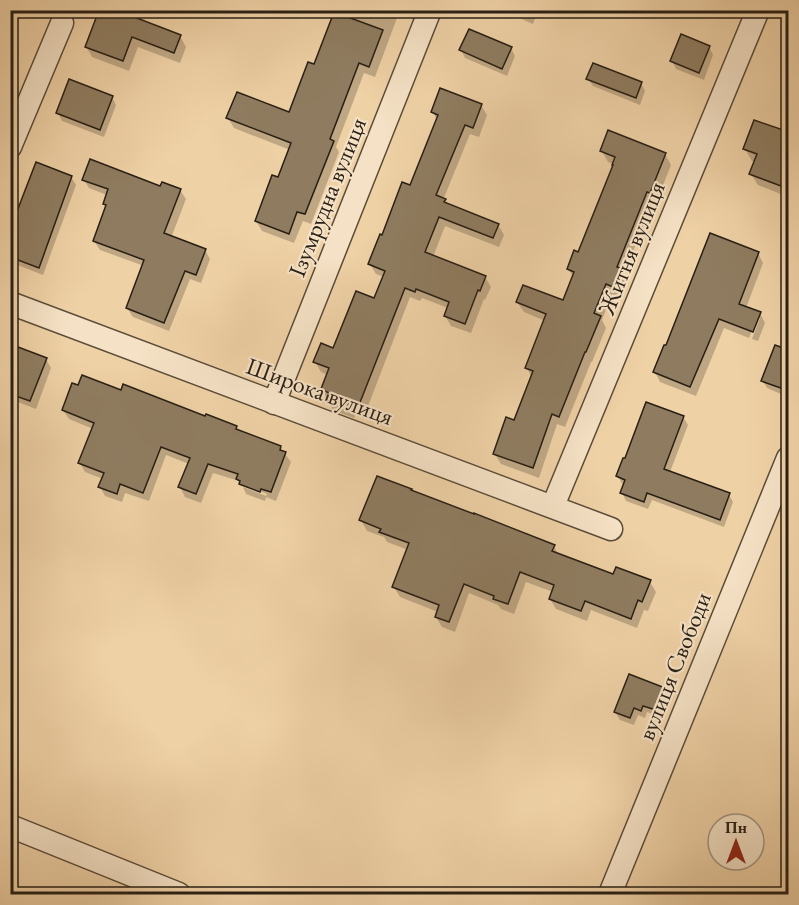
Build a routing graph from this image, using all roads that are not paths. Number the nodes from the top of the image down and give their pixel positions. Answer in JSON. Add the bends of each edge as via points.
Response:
{"nodes":[{"id":1,"x":430,"y":10,"type":"edge"},
{"id":2,"x":758,"y":10,"type":"edge"},
{"id":3,"x":62,"y":23,"type":"dead end"},
{"id":4,"x":10,"y":147,"type":"edge"},
{"id":5,"x":10,"y":303,"type":"edge"},
{"id":6,"x":274,"y":403,"type":"junction"},
{"id":7,"x":789,"y":458,"type":"edge"},
{"id":8,"x":553,"y":506,"type":"junction"},
{"id":9,"x":611,"y":528,"type":"dead end"},
{"id":10,"x":10,"y":826,"type":"edge"},
{"id":11,"x":179,"y":894,"type":"edge"},
{"id":12,"x":610,"y":894,"type":"edge"}],
"edges":[{"from":1,"to":6,"type":"street","name":"Ізумрудна вулиця"},
{"from":2,"to":8,"type":"street","name":"Житня вулиця"},
{"from":3,"to":4,"type":"street"},
{"from":5,"to":6,"type":"street","name":"Широка вулиця"},
{"from":6,"to":8,"type":"street","name":"Широка вулиця"},
{"from":7,"to":12,"type":"street","name":"вулиця Свободи"},
{"from":8,"to":9,"type":"street","name":"Широка вулиця"},
{"from":10,"to":11,"type":"street"}]}
